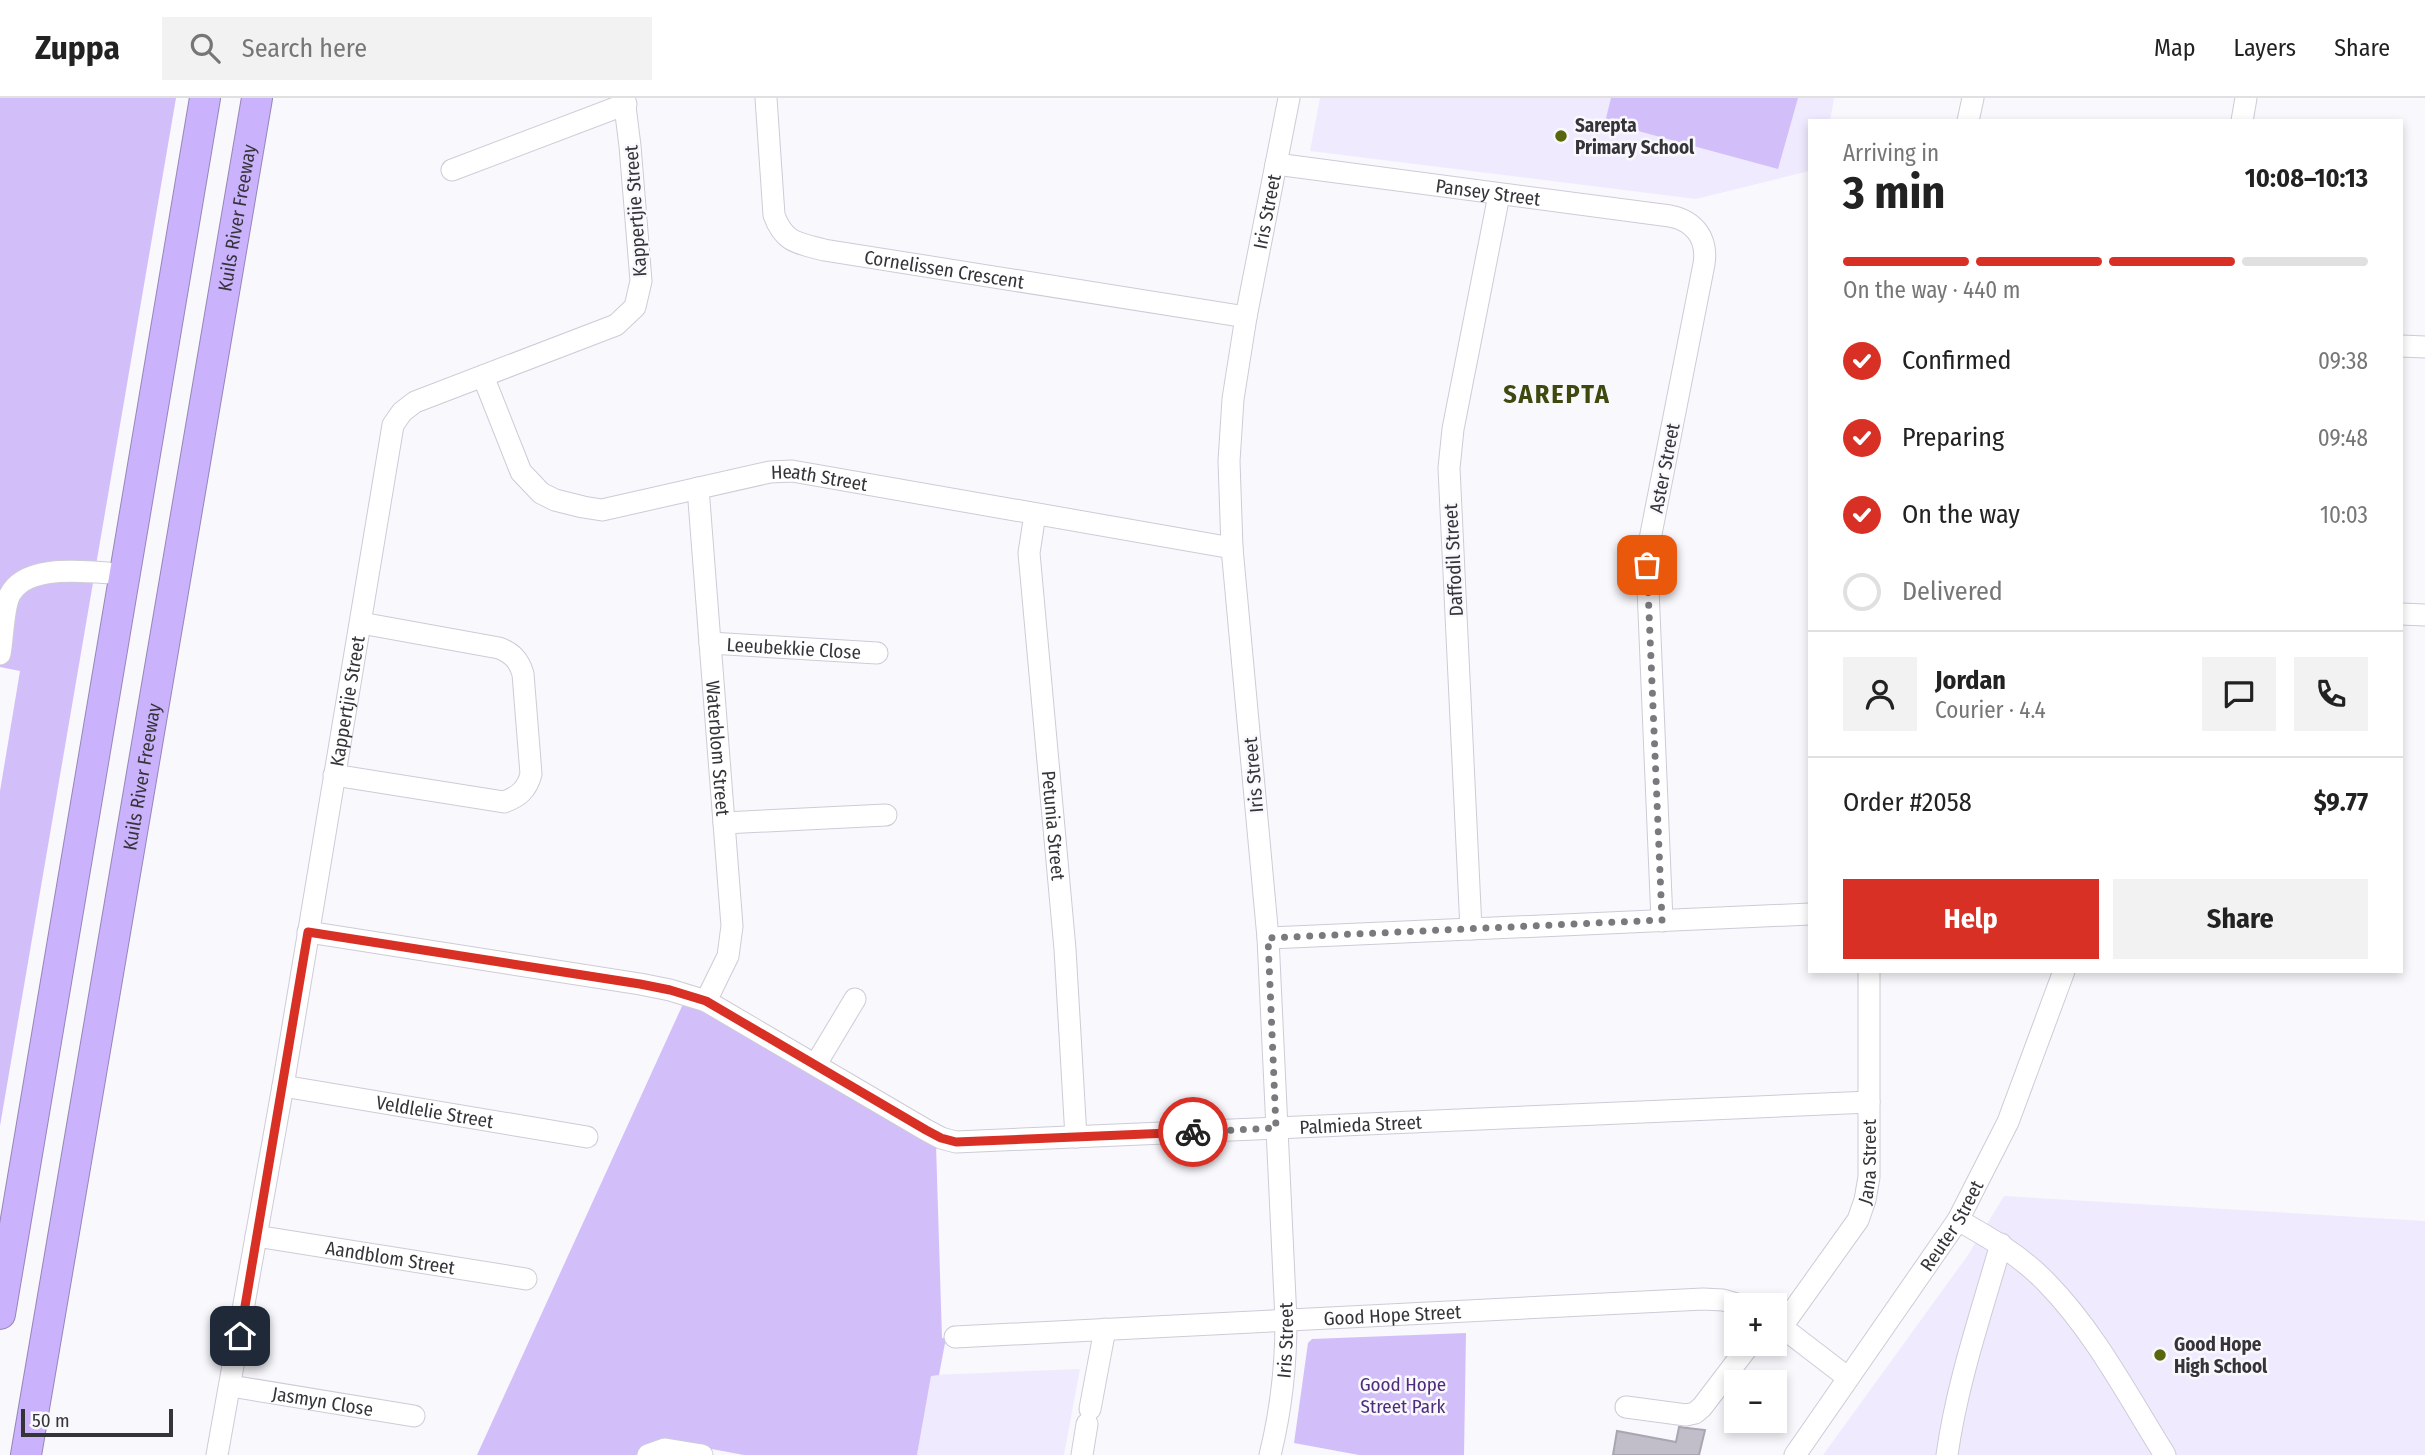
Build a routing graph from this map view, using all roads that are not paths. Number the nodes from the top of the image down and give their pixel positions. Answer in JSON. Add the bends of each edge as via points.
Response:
{"nodes":[{"id":1,"x":205,"y":98,"type":"edge"},
{"id":2,"x":257,"y":98,"type":"edge"},
{"id":3,"x":766,"y":98,"type":"edge"},
{"id":4,"x":1289,"y":98,"type":"edge"},
{"id":5,"x":1973,"y":98,"type":"edge"},
{"id":6,"x":2246,"y":98,"type":"edge"},
{"id":7,"x":625,"y":101,"type":"edge"},
{"id":8,"x":1968,"y":119,"type":"edge"},
{"id":9,"x":2242,"y":119,"type":"edge"},
{"id":10,"x":1276,"y":164,"type":"junction"},
{"id":11,"x":453,"y":170,"type":"dead end"},
{"id":12,"x":1499,"y":195,"type":"junction"},
{"id":13,"x":1698,"y":230,"type":"joint"},
{"id":14,"x":1246,"y":317,"type":"junction"},
{"id":15,"x":2403,"y":346,"type":"edge"},
{"id":16,"x":2425,"y":347,"type":"edge"},
{"id":17,"x":483,"y":376,"type":"junction"},
{"id":18,"x":698,"y":488,"type":"junction"},
{"id":19,"x":1035,"y":514,"type":"junction"},
{"id":20,"x":1232,"y":548,"type":"junction"},
{"id":21,"x":125,"y":574,"type":"junction"},
{"id":22,"x":2403,"y":614,"type":"edge"},
{"id":23,"x":2425,"y":615,"type":"edge"},
{"id":24,"x":361,"y":623,"type":"junction"},
{"id":25,"x":710,"y":643,"type":"junction"},
{"id":26,"x":877,"y":653,"type":"dead end"},
{"id":27,"x":0,"y":654,"type":"edge"},
{"id":28,"x":334,"y":775,"type":"junction"},
{"id":29,"x":886,"y":816,"type":"dead end"},
{"id":30,"x":724,"y":823,"type":"junction"},
{"id":31,"x":1808,"y":914,"type":"edge"},
{"id":32,"x":1662,"y":920,"type":"junction"},
{"id":33,"x":1471,"y":929,"type":"junction"},
{"id":34,"x":308,"y":932,"type":"junction"},
{"id":35,"x":1268,"y":938,"type":"junction"},
{"id":36,"x":1869,"y":973,"type":"edge"},
{"id":37,"x":2063,"y":973,"type":"edge"},
{"id":38,"x":856,"y":999,"type":"dead end"},
{"id":39,"x":706,"y":1001,"type":"junction"},
{"id":40,"x":816,"y":1064,"type":"junction"},
{"id":41,"x":283,"y":1086,"type":"junction"},
{"id":42,"x":1869,"y":1102,"type":"junction"},
{"id":43,"x":1276,"y":1128,"type":"junction"},
{"id":44,"x":587,"y":1137,"type":"dead end"},
{"id":45,"x":1076,"y":1137,"type":"junction"},
{"id":46,"x":1958,"y":1220,"type":"junction"},
{"id":47,"x":256,"y":1236,"type":"junction"},
{"id":48,"x":2001,"y":1244,"type":"junction"},
{"id":49,"x":526,"y":1279,"type":"dead end"},
{"id":50,"x":1724,"y":1300,"type":"edge"},
{"id":51,"x":1787,"y":1313,"type":"edge"},
{"id":52,"x":0,"y":1314,"type":"edge"},
{"id":53,"x":1286,"y":1320,"type":"junction"},
{"id":54,"x":1105,"y":1329,"type":"junction"},
{"id":55,"x":1787,"y":1329,"type":"edge"},
{"id":56,"x":955,"y":1337,"type":"dead end"},
{"id":57,"x":1741,"y":1356,"type":"edge"},
{"id":58,"x":1847,"y":1377,"type":"junction"},
{"id":59,"x":231,"y":1386,"type":"junction"},
{"id":60,"x":1626,"y":1407,"type":"dead end"},
{"id":61,"x":414,"y":1416,"type":"dead end"},
{"id":62,"x":26,"y":1455,"type":"edge"},
{"id":63,"x":217,"y":1455,"type":"edge"},
{"id":64,"x":648,"y":1455,"type":"edge"},
{"id":65,"x":702,"y":1455,"type":"edge"},
{"id":66,"x":1082,"y":1455,"type":"edge"},
{"id":67,"x":1270,"y":1455,"type":"edge"},
{"id":68,"x":1794,"y":1455,"type":"edge"},
{"id":69,"x":1947,"y":1455,"type":"edge"},
{"id":70,"x":2165,"y":1455,"type":"edge"}],
"edges":[{"from":1,"to":21,"type":"highway"},
{"from":2,"to":62,"type":"highway","name":"Kuils River Freeway"},
{"from":3,"to":14,"type":"street","name":"Cornelissen Crescent","via":[[774,215],[780,231],[790,239],[824,250]]},
{"from":4,"to":10,"type":"street","name":"Iris Street"},
{"from":5,"to":8,"type":"street"},
{"from":6,"to":9,"type":"street"},
{"from":7,"to":11,"type":"street"},
{"from":7,"to":17,"type":"street","name":"Kappertjie Street","via":[[641,281],[635,307],[616,325]]},
{"from":10,"to":12,"type":"street","name":"Pansey Street"},
{"from":10,"to":14,"type":"street","name":"Iris Street"},
{"from":12,"to":13,"type":"street","name":"Pansey Street","via":[[1670,216]]},
{"from":12,"to":33,"type":"street","name":"Daffodil Street","via":[[1449,468]]},
{"from":13,"to":32,"type":"street","name":"Aster Street","via":[[1705,255],[1647,565]]},
{"from":14,"to":20,"type":"street","name":"Iris Street","via":[[1230,430]]},
{"from":15,"to":16,"type":"street"},
{"from":17,"to":18,"type":"street","name":"Heath Street","via":[[521,472],[541,493],[569,505],[603,510]]},
{"from":17,"to":24,"type":"street","name":"Kappertjie Street","via":[[415,402],[393,425]]},
{"from":18,"to":19,"type":"street","name":"Heath Street","via":[[792,471]]},
{"from":18,"to":25,"type":"street","name":"Waterblom Street"},
{"from":19,"to":20,"type":"street","name":"Heath Street"},
{"from":19,"to":45,"type":"street","name":"Petunia Street","via":[[1029,553],[1065,949]]},
{"from":20,"to":35,"type":"street","name":"Iris Street"},
{"from":21,"to":27,"type":"street","via":[[60,571],[35,575],[17,585],[9,598]]},
{"from":21,"to":52,"type":"highway"},
{"from":22,"to":23,"type":"street"},
{"from":24,"to":28,"type":"street","name":"Kappertjie Street"},
{"from":24,"to":28,"type":"street","via":[[512,654],[523,674],[531,775],[526,789],[504,802]]},
{"from":25,"to":26,"type":"street","name":"Leeubekkie Close"},
{"from":25,"to":30,"type":"street","name":"Waterblom Street"},
{"from":28,"to":34,"type":"street","name":"Kappertjie Street"},
{"from":29,"to":30,"type":"street"},
{"from":30,"to":39,"type":"street","name":"Waterblom Street","via":[[732,935]]},
{"from":31,"to":32,"type":"street"},
{"from":32,"to":33,"type":"street"},
{"from":33,"to":35,"type":"street"},
{"from":34,"to":39,"type":"street","name":"Palmieda Street","via":[[640,984]]},
{"from":34,"to":41,"type":"street","name":"Kappertjie Street"},
{"from":35,"to":43,"type":"street","name":"Iris Street"},
{"from":36,"to":42,"type":"street","name":"Jana Street"},
{"from":37,"to":46,"type":"street","name":"Reuter Street","via":[[2008,1122]]},
{"from":38,"to":40,"type":"street"},
{"from":39,"to":40,"type":"street","name":"Palmieda Street"},
{"from":40,"to":45,"type":"street","name":"Palmieda Street","via":[[941,1138],[970,1142]]},
{"from":41,"to":44,"type":"street","name":"Veldlelie Street"},
{"from":41,"to":47,"type":"street","name":"Kappertjie Street"},
{"from":42,"to":43,"type":"street","name":"Palmieda Street"},
{"from":42,"to":51,"type":"street","name":"Jana Street","via":[[1869,1177],[1862,1210]]},
{"from":43,"to":45,"type":"street","name":"Palmieda Street"},
{"from":43,"to":53,"type":"street","name":"Iris Street"},
{"from":46,"to":48,"type":"street"},
{"from":46,"to":58,"type":"street","name":"Reuter Street"},
{"from":47,"to":49,"type":"street","name":"Aandblom Street"},
{"from":47,"to":59,"type":"street","name":"Kappertjie Street"},
{"from":48,"to":69,"type":"street","via":[[1963,1373]]},
{"from":48,"to":70,"type":"street","via":[[2045,1281],[2085,1327]]},
{"from":50,"to":53,"type":"street","name":"Good Hope Street"},
{"from":53,"to":54,"type":"street","name":"Good Hope Street"},
{"from":53,"to":67,"type":"street","name":"Iris Street","via":[[1285,1365]]},
{"from":54,"to":56,"type":"street","name":"Good Hope Street"},
{"from":54,"to":66,"type":"street"},
{"from":55,"to":58,"type":"street"},
{"from":57,"to":60,"type":"street","via":[[1695,1413]]},
{"from":58,"to":68,"type":"street","name":"Reuter Street"},
{"from":59,"to":61,"type":"street","name":"Jasmyn Close"},
{"from":59,"to":63,"type":"street","name":"Kappertjie Street"},
{"from":64,"to":65,"type":"street","via":[[665,1449]]}]}
